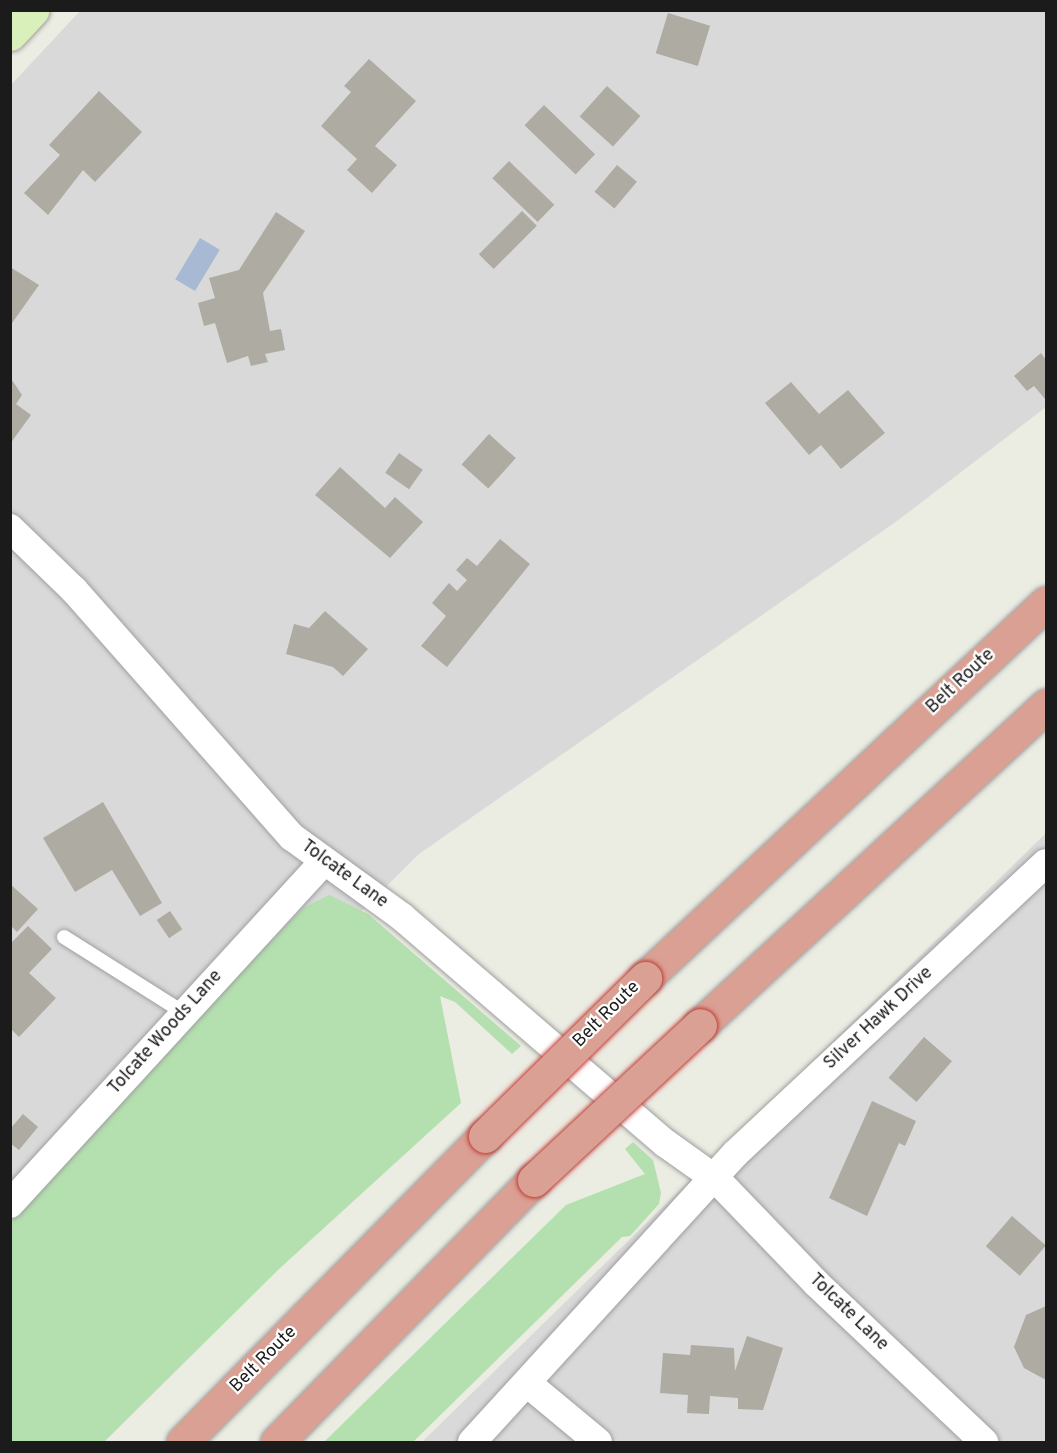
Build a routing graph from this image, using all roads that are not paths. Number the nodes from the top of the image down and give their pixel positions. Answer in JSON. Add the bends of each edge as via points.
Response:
{"nodes":[{"id":1,"x":32,"y":10,"type":"edge"},
{"id":2,"x":10,"y":34,"type":"edge"},
{"id":3,"x":10,"y":528,"type":"edge"},
{"id":4,"x":1047,"y":603,"type":"edge"},
{"id":5,"x":1047,"y":706,"type":"edge"},
{"id":6,"x":323,"y":863,"type":"junction"},
{"id":7,"x":1047,"y":863,"type":"edge"},
{"id":8,"x":64,"y":937,"type":"dead end"},
{"id":9,"x":184,"y":1013,"type":"junction"},
{"id":10,"x":717,"y":1179,"type":"junction"},
{"id":11,"x":10,"y":1204,"type":"edge"},
{"id":12,"x":527,"y":1383,"type":"junction"},
{"id":13,"x":183,"y":1443,"type":"edge"},
{"id":14,"x":277,"y":1443,"type":"edge"},
{"id":15,"x":472,"y":1443,"type":"edge"},
{"id":16,"x":598,"y":1443,"type":"edge"},
{"id":17,"x":984,"y":1443,"type":"edge"}],
"edges":[{"from":1,"to":2,"type":"main road"},
{"from":3,"to":6,"type":"street","name":"Tolcate Lane","via":[[74,590],[259,804]]},
{"from":4,"to":13,"type":"highway","name":"Belt Route","bridge":true,"via":[[645,978]]},
{"from":5,"to":14,"type":"highway","bridge":true,"via":[[534,1180]]},
{"from":6,"to":9,"type":"street","name":"Tolcate Woods Lane"},
{"from":6,"to":10,"type":"street","name":"Tolcate Lane","via":[[402,917],[665,1143]]},
{"from":7,"to":10,"type":"street","name":"Silver Hawk Drive","via":[[736,1153]]},
{"from":8,"to":9,"type":"lane"},
{"from":9,"to":11,"type":"street","name":"Tolcate Woods Lane"},
{"from":10,"to":12,"type":"street"},
{"from":10,"to":17,"type":"street","name":"Tolcate Lane","via":[[817,1284]]},
{"from":12,"to":15,"type":"street"},
{"from":12,"to":16,"type":"street"}]}
